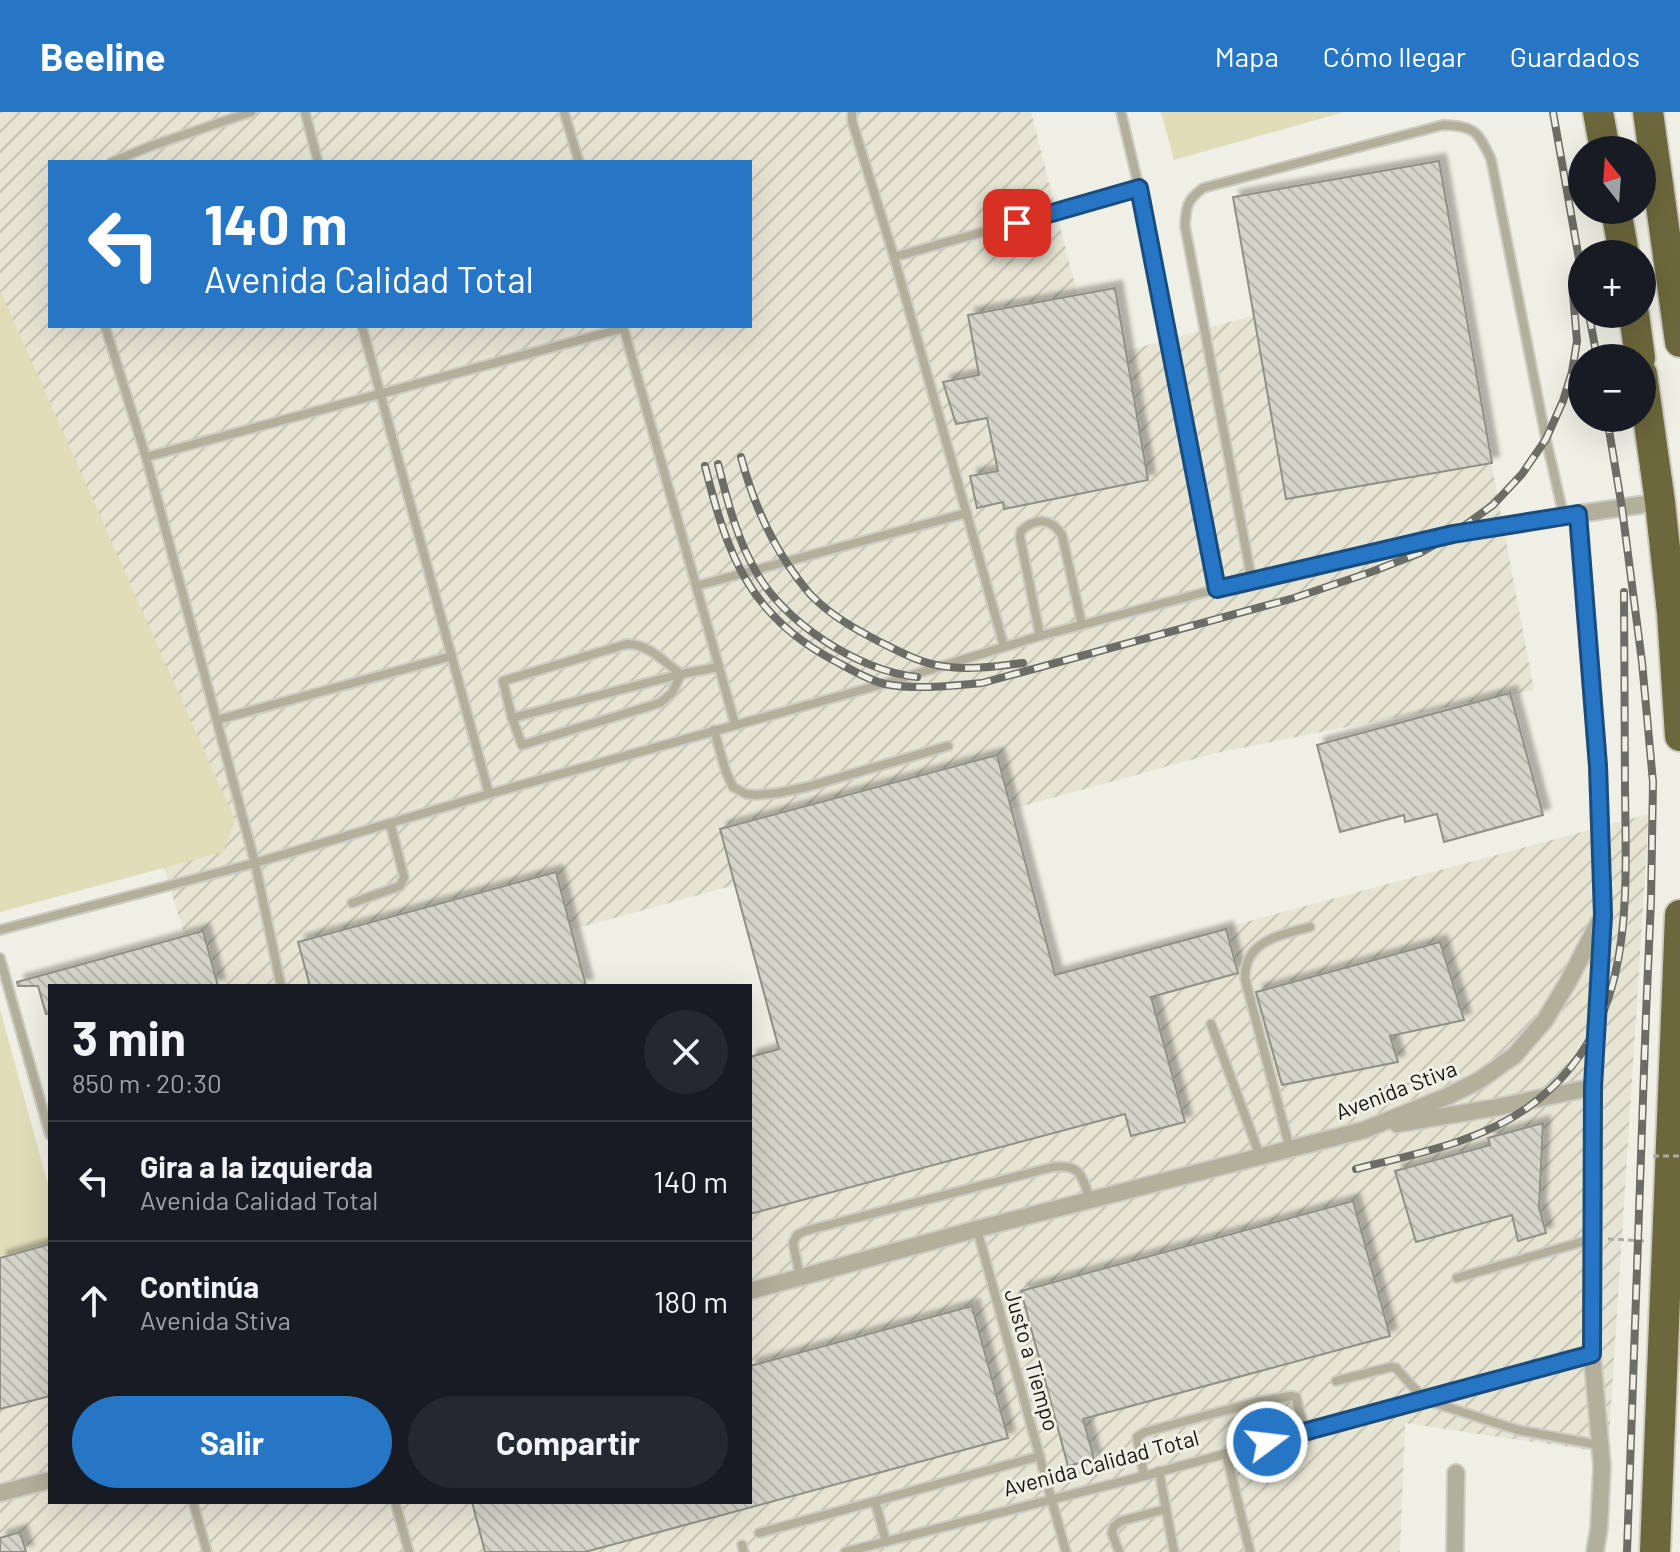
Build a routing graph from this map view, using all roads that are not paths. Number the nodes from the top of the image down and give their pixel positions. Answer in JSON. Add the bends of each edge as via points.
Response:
{"nodes":[{"id":1,"x":251,"y":112,"type":"edge"},
{"id":2,"x":305,"y":112,"type":"edge"},
{"id":3,"x":564,"y":112,"type":"edge"},
{"id":4,"x":852,"y":112,"type":"edge"},
{"id":5,"x":1121,"y":112,"type":"edge"},
{"id":6,"x":1598,"y":112,"type":"edge"},
{"id":7,"x":1648,"y":112,"type":"edge"},
{"id":8,"x":1602,"y":136,"type":"edge"},
{"id":9,"x":117,"y":160,"type":"edge"},
{"id":10,"x":317,"y":160,"type":"edge"},
{"id":11,"x":578,"y":160,"type":"edge"},
{"id":12,"x":1139,"y":188,"type":"junction"},
{"id":13,"x":894,"y":257,"type":"junction"},
{"id":14,"x":106,"y":328,"type":"edge"},
{"id":15,"x":363,"y":328,"type":"edge"},
{"id":16,"x":620,"y":328,"type":"edge"},
{"id":17,"x":624,"y":328,"type":"edge"},
{"id":18,"x":1680,"y":342,"type":"edge"},
{"id":19,"x":380,"y":394,"type":"junction"},
{"id":20,"x":1650,"y":432,"type":"edge"},
{"id":21,"x":146,"y":457,"type":"junction"},
{"id":22,"x":1660,"y":502,"type":"junction"},
{"id":23,"x":967,"y":513,"type":"junction"},
{"id":24,"x":1571,"y":516,"type":"junction"},
{"id":25,"x":1252,"y":581,"type":"junction"},
{"id":26,"x":696,"y":586,"type":"junction"},
{"id":27,"x":1217,"y":589,"type":"junction"},
{"id":28,"x":1082,"y":625,"type":"junction"},
{"id":29,"x":1040,"y":636,"type":"junction"},
{"id":30,"x":1004,"y":646,"type":"junction"},
{"id":31,"x":452,"y":656,"type":"junction"},
{"id":32,"x":719,"y":667,"type":"junction"},
{"id":33,"x":681,"y":674,"type":"junction"},
{"id":34,"x":512,"y":718,"type":"junction"},
{"id":35,"x":217,"y":720,"type":"junction"},
{"id":36,"x":735,"y":724,"type":"junction"},
{"id":37,"x":714,"y":730,"type":"junction"},
{"id":38,"x":1680,"y":736,"type":"edge"},
{"id":39,"x":948,"y":746,"type":"dead end"},
{"id":40,"x":489,"y":794,"type":"junction"},
{"id":41,"x":390,"y":823,"type":"junction"},
{"id":42,"x":255,"y":863,"type":"junction"},
{"id":43,"x":352,"y":903,"type":"dead end"},
{"id":44,"x":1603,"y":915,"type":"junction"},
{"id":45,"x":1680,"y":915,"type":"edge"},
{"id":46,"x":1310,"y":927,"type":"dead end"},
{"id":47,"x":0,"y":930,"type":"edge"},
{"id":48,"x":0,"y":958,"type":"edge"},
{"id":49,"x":281,"y":984,"type":"edge"},
{"id":50,"x":1211,"y":1024,"type":"dead end"},
{"id":51,"x":1593,"y":1087,"type":"junction"},
{"id":52,"x":48,"y":1128,"type":"edge"},
{"id":53,"x":1364,"y":1130,"type":"junction"},
{"id":54,"x":1290,"y":1149,"type":"junction"},
{"id":55,"x":1260,"y":1156,"type":"junction"},
{"id":56,"x":1091,"y":1200,"type":"junction"},
{"id":57,"x":977,"y":1229,"type":"junction"},
{"id":58,"x":1592,"y":1239,"type":"junction"},
{"id":59,"x":801,"y":1277,"type":"junction"},
{"id":60,"x":1457,"y":1278,"type":"dead end"},
{"id":61,"x":752,"y":1290,"type":"edge"},
{"id":62,"x":1592,"y":1354,"type":"junction"},
{"id":63,"x":1336,"y":1381,"type":"dead end"},
{"id":64,"x":1425,"y":1400,"type":"junction"},
{"id":65,"x":1256,"y":1402,"type":"junction"},
{"id":66,"x":1305,"y":1432,"type":"junction"},
{"id":67,"x":1267,"y":1442,"type":"junction"},
{"id":68,"x":1600,"y":1445,"type":"junction"},
{"id":69,"x":1226,"y":1453,"type":"junction"},
{"id":70,"x":1040,"y":1456,"type":"junction"},
{"id":71,"x":1159,"y":1471,"type":"junction"},
{"id":72,"x":1456,"y":1473,"type":"dead end"},
{"id":73,"x":1144,"y":1476,"type":"junction"},
{"id":74,"x":48,"y":1481,"type":"edge"},
{"id":75,"x":0,"y":1493,"type":"edge"},
{"id":76,"x":1052,"y":1500,"type":"junction"},
{"id":77,"x":875,"y":1501,"type":"junction"},
{"id":78,"x":194,"y":1504,"type":"edge"},
{"id":79,"x":396,"y":1504,"type":"edge"},
{"id":80,"x":1166,"y":1509,"type":"junction"},
{"id":81,"x":759,"y":1533,"type":"dead end"},
{"id":82,"x":886,"y":1542,"type":"junction"},
{"id":83,"x":207,"y":1552,"type":"edge"},
{"id":84,"x":409,"y":1552,"type":"edge"},
{"id":85,"x":845,"y":1552,"type":"edge"},
{"id":86,"x":1066,"y":1552,"type":"edge"},
{"id":87,"x":1119,"y":1552,"type":"edge"},
{"id":88,"x":1174,"y":1552,"type":"edge"},
{"id":89,"x":1250,"y":1552,"type":"edge"},
{"id":90,"x":1455,"y":1552,"type":"edge"},
{"id":91,"x":1595,"y":1552,"type":"edge"},
{"id":92,"x":1655,"y":1552,"type":"edge"}],
"edges":[{"from":1,"to":9,"type":"lane"},
{"from":2,"to":10,"type":"lane"},
{"from":3,"to":11,"type":"lane"},
{"from":4,"to":13,"type":"lane"},
{"from":5,"to":12,"type":"lane"},
{"from":6,"to":8,"type":"highway"},
{"from":7,"to":18,"type":"highway"},
{"from":12,"to":13,"type":"lane"},
{"from":12,"to":27,"type":"lane"},
{"from":13,"to":23,"type":"lane"},
{"from":14,"to":21,"type":"lane"},
{"from":15,"to":19,"type":"lane"},
{"from":16,"to":19,"type":"lane"},
{"from":17,"to":26,"type":"lane"},
{"from":19,"to":21,"type":"lane"},
{"from":19,"to":31,"type":"lane"},
{"from":20,"to":22,"type":"highway"},
{"from":21,"to":35,"type":"lane"},
{"from":22,"to":24,"type":"street"},
{"from":22,"to":38,"type":"highway"},
{"from":23,"to":26,"type":"lane"},
{"from":23,"to":30,"type":"lane"},
{"from":24,"to":25,"type":"lane","via":[[1453,534]]},
{"from":24,"to":25,"type":"lane","via":[[1546,439],[1491,159],[1482,139],[1464,125],[1443,125],[1203,188],[1191,197],[1185,226]]},
{"from":24,"to":44,"type":"street","name":"Avenida Stiva","via":[[1598,766]]},
{"from":25,"to":27,"type":"lane"},
{"from":26,"to":32,"type":"lane"},
{"from":27,"to":28,"type":"lane"},
{"from":28,"to":29,"type":"lane"},
{"from":28,"to":29,"type":"lane","via":[[1062,535],[1046,521],[1035,522],[1020,537]]},
{"from":29,"to":30,"type":"lane"},
{"from":30,"to":36,"type":"lane"},
{"from":31,"to":35,"type":"lane"},
{"from":31,"to":40,"type":"lane"},
{"from":32,"to":33,"type":"lane"},
{"from":32,"to":36,"type":"lane"},
{"from":33,"to":34,"type":"lane"},
{"from":33,"to":34,"type":"lane","via":[[660,703],[522,745]]},
{"from":33,"to":34,"type":"lane","via":[[646,648],[627,644],[503,681]]},
{"from":35,"to":42,"type":"lane"},
{"from":36,"to":37,"type":"lane"},
{"from":37,"to":39,"type":"lane","via":[[733,787],[756,795],[807,787]]},
{"from":37,"to":40,"type":"lane"},
{"from":40,"to":41,"type":"lane"},
{"from":41,"to":42,"type":"lane"},
{"from":41,"to":43,"type":"lane","via":[[404,877],[400,886]]},
{"from":42,"to":47,"type":"lane"},
{"from":42,"to":49,"type":"lane"},
{"from":44,"to":51,"type":"street"},
{"from":44,"to":53,"type":"street","name":"Avenida Stiva","via":[[1545,1020],[1515,1055],[1448,1096]]},
{"from":45,"to":92,"type":"highway"},
{"from":46,"to":54,"type":"lane","via":[[1263,943],[1245,966]]},
{"from":48,"to":52,"type":"lane"},
{"from":50,"to":55,"type":"lane"},
{"from":51,"to":53,"type":"street"},
{"from":51,"to":58,"type":"street"},
{"from":53,"to":54,"type":"street","name":"Avenida Stiva"},
{"from":54,"to":55,"type":"street","name":"Avenida Stiva"},
{"from":55,"to":56,"type":"street","name":"Avenida Stiva"},
{"from":56,"to":57,"type":"street","name":"Avenida Stiva"},
{"from":56,"to":59,"type":"lane","via":[[1079,1171],[1053,1167],[805,1231],[793,1243]]},
{"from":57,"to":59,"type":"street","name":"Avenida Stiva"},
{"from":57,"to":70,"type":"lane","name":"Justo a Tiempo"},
{"from":58,"to":60,"type":"lane"},
{"from":58,"to":62,"type":"street"},
{"from":59,"to":61,"type":"street","name":"Avenida Stiva"},
{"from":62,"to":64,"type":"lane","name":"Avenida Calidad Total"},
{"from":62,"to":68,"type":"street"},
{"from":63,"to":64,"type":"lane","via":[[1396,1368]]},
{"from":64,"to":66,"type":"lane","name":"Avenida Calidad Total"},
{"from":64,"to":68,"type":"lane","via":[[1518,1430]]},
{"from":65,"to":66,"type":"lane","via":[[1296,1397]]},
{"from":65,"to":67,"type":"lane"},
{"from":65,"to":73,"type":"lane","via":[[1137,1437]]},
{"from":66,"to":67,"type":"lane","name":"Avenida Calidad Total"},
{"from":67,"to":69,"type":"lane","name":"Avenida Calidad Total"},
{"from":68,"to":91,"type":"street"},
{"from":69,"to":71,"type":"lane","name":"Avenida Calidad Total"},
{"from":69,"to":89,"type":"lane"},
{"from":70,"to":76,"type":"lane","name":"Justo a Tiempo"},
{"from":70,"to":77,"type":"lane"},
{"from":71,"to":73,"type":"lane","name":"Avenida Calidad Total"},
{"from":71,"to":80,"type":"lane"},
{"from":72,"to":90,"type":"street"},
{"from":73,"to":76,"type":"lane","name":"Avenida Calidad Total"},
{"from":74,"to":75,"type":"street"},
{"from":76,"to":82,"type":"lane","name":"Avenida Calidad Total"},
{"from":76,"to":86,"type":"lane","name":"Justo a Tiempo"},
{"from":77,"to":81,"type":"lane"},
{"from":77,"to":82,"type":"lane"},
{"from":78,"to":83,"type":"lane"},
{"from":79,"to":84,"type":"lane"},
{"from":80,"to":87,"type":"lane","via":[[1114,1526]]},
{"from":80,"to":88,"type":"lane"},
{"from":82,"to":85,"type":"lane","name":"Avenida Calidad Total"}]}
